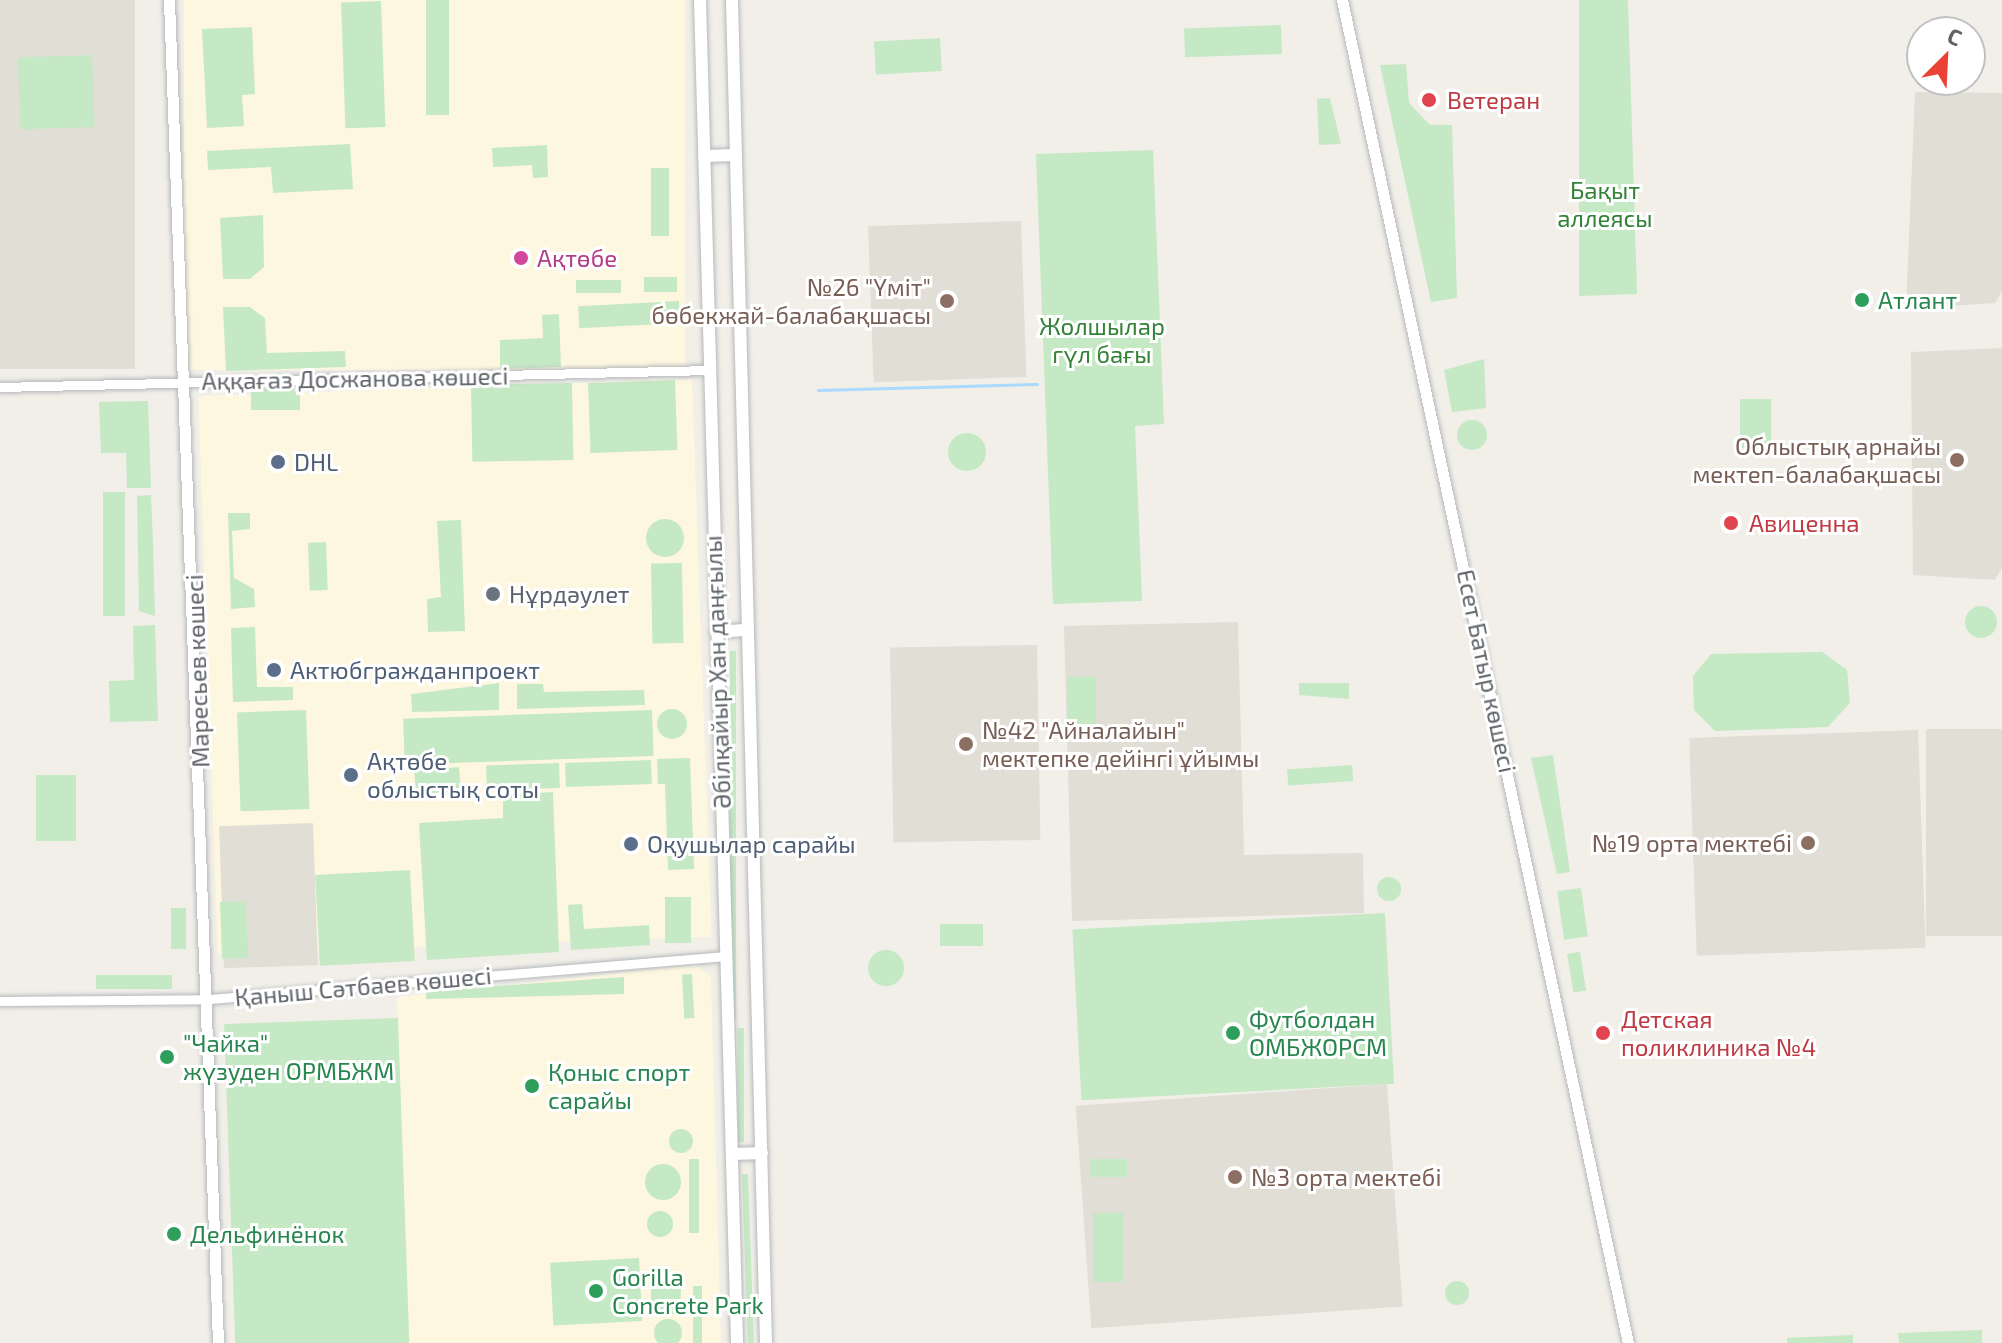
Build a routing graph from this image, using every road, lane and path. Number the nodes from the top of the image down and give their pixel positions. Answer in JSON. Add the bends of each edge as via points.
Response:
{"nodes":[{"id":1,"x":169,"y":0,"type":"edge"},
{"id":2,"x":700,"y":0,"type":"edge"},
{"id":3,"x":732,"y":0,"type":"edge"},
{"id":4,"x":1342,"y":0,"type":"edge"},
{"id":5,"x":735,"y":155,"type":"junction"},
{"id":6,"x":704,"y":156,"type":"junction"},
{"id":7,"x":709,"y":370,"type":"junction"},
{"id":8,"x":185,"y":382,"type":"junction"},
{"id":9,"x":0,"y":387,"type":"edge"},
{"id":10,"x":747,"y":630,"type":"junction"},
{"id":11,"x":716,"y":632,"type":"junction"},
{"id":12,"x":726,"y":956,"type":"junction"},
{"id":13,"x":210,"y":999,"type":"junction"},
{"id":14,"x":0,"y":1001,"type":"edge"},
{"id":15,"x":762,"y":1153,"type":"junction"},
{"id":16,"x":732,"y":1154,"type":"junction"},
{"id":17,"x":218,"y":1343,"type":"edge"},
{"id":18,"x":737,"y":1343,"type":"edge"},
{"id":19,"x":766,"y":1343,"type":"edge"},
{"id":20,"x":1628,"y":1343,"type":"edge"}],
"edges":[{"from":1,"to":8,"type":"street","name":"Маресьев көшесі"},
{"from":2,"to":6,"type":"main road","name":"Әбілқайыр Хан даңғылы"},
{"from":3,"to":5,"type":"main road","name":"Әбілқайыр Хан даңғылы"},
{"from":4,"to":20,"type":"street","name":"Есет Батыр көшесі"},
{"from":5,"to":6,"type":"main road"},
{"from":5,"to":10,"type":"main road","name":"Әбілқайыр Хан даңғылы"},
{"from":6,"to":7,"type":"main road","name":"Әбілқайыр Хан даңғылы"},
{"from":7,"to":8,"type":"street","name":"Аққағаз Досжанова көшесі"},
{"from":7,"to":11,"type":"main road","name":"Әбілқайыр Хан даңғылы"},
{"from":8,"to":9,"type":"street","name":"Аққағаз Досжанова көшесі"},
{"from":8,"to":13,"type":"street","name":"Маресьев көшесі"},
{"from":10,"to":11,"type":"main road"},
{"from":10,"to":15,"type":"main road","name":"Әбілқайыр Хан даңғылы"},
{"from":11,"to":12,"type":"main road","name":"Әбілқайыр Хан даңғылы"},
{"from":12,"to":13,"type":"street","name":"Қаныш Сәтбаев көшесі"},
{"from":12,"to":16,"type":"main road","name":"Әбілқайыр Хан даңғылы"},
{"from":13,"to":14,"type":"street","name":"Қаныш Сәтбаев көшесі"},
{"from":13,"to":17,"type":"street","name":"Маресьев көшесі"},
{"from":15,"to":16,"type":"main road"},
{"from":15,"to":19,"type":"main road","name":"Әбілқайыр Хан даңғылы"},
{"from":16,"to":18,"type":"main road","name":"Әбілқайыр Хан даңғылы"}]}
